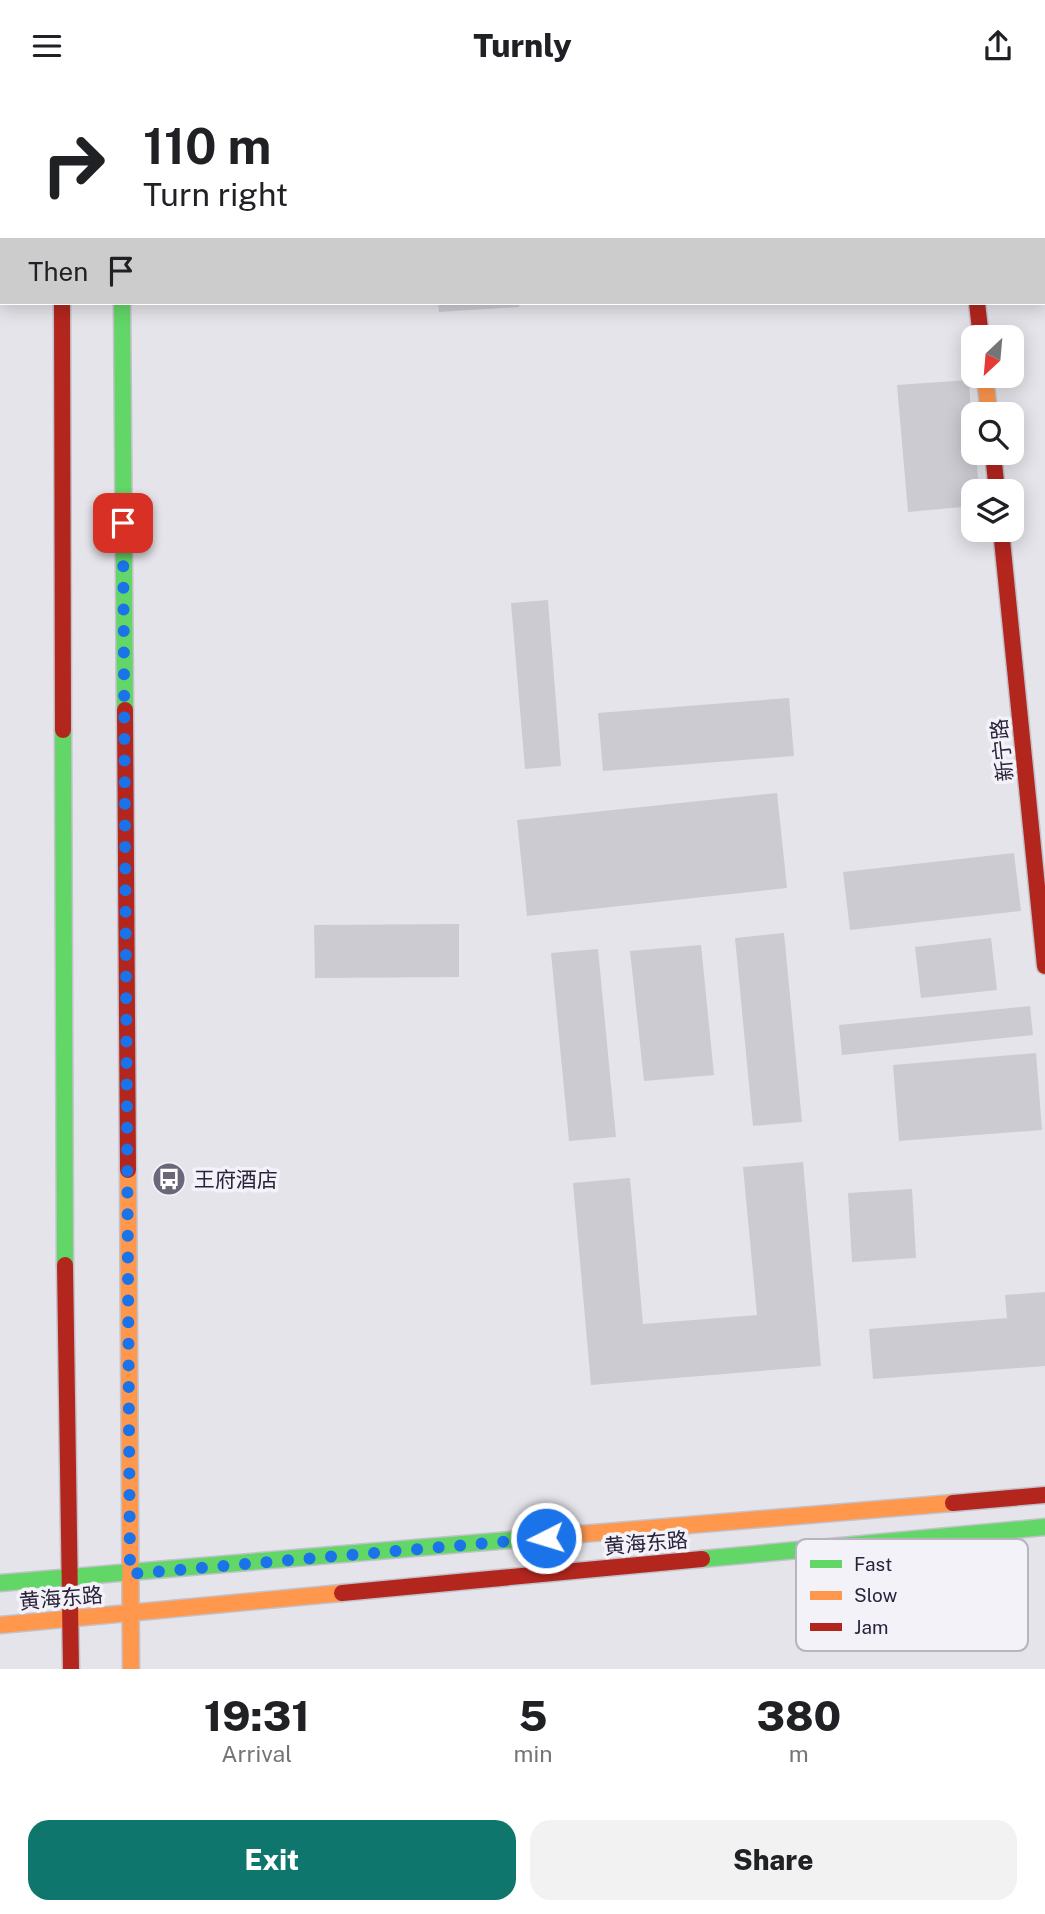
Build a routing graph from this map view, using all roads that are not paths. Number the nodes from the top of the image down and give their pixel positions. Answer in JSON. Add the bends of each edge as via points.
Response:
{"nodes":[{"id":1,"x":62,"y":305,"type":"edge"},
{"id":2,"x":122,"y":305,"type":"edge"},
{"id":3,"x":977,"y":305,"type":"edge"},
{"id":4,"x":980,"y":325,"type":"edge"},
{"id":5,"x":1002,"y":542,"type":"edge"},
{"id":6,"x":1045,"y":966,"type":"edge"},
{"id":7,"x":1045,"y":1495,"type":"edge"},
{"id":8,"x":1045,"y":1527,"type":"edge"},
{"id":9,"x":917,"y":1539,"type":"edge"},
{"id":10,"x":796,"y":1550,"type":"edge"},
{"id":11,"x":130,"y":1574,"type":"junction"},
{"id":12,"x":69,"y":1576,"type":"junction"},
{"id":13,"x":0,"y":1583,"type":"edge"},
{"id":14,"x":131,"y":1613,"type":"junction"},
{"id":15,"x":70,"y":1618,"type":"junction"},
{"id":16,"x":0,"y":1625,"type":"edge"},
{"id":17,"x":71,"y":1669,"type":"edge"},
{"id":18,"x":131,"y":1669,"type":"edge"}],
"edges":[{"from":1,"to":12,"type":"main road"},
{"from":2,"to":11,"type":"main road"},
{"from":3,"to":4,"type":"main road"},
{"from":5,"to":6,"type":"main road","name":"新宁路"},
{"from":7,"to":11,"type":"main road","name":"黄海东路"},
{"from":8,"to":9,"type":"main road","name":"黄海东路"},
{"from":10,"to":14,"type":"main road","name":"黄海东路"},
{"from":11,"to":12,"type":"main road","name":"黄海东路"},
{"from":11,"to":14,"type":"main road"},
{"from":12,"to":13,"type":"main road","name":"黄海东路"},
{"from":12,"to":15,"type":"main road"},
{"from":14,"to":15,"type":"main road","name":"黄海东路"},
{"from":14,"to":18,"type":"main road"},
{"from":15,"to":16,"type":"main road","name":"黄海东路"},
{"from":15,"to":17,"type":"main road"}]}
